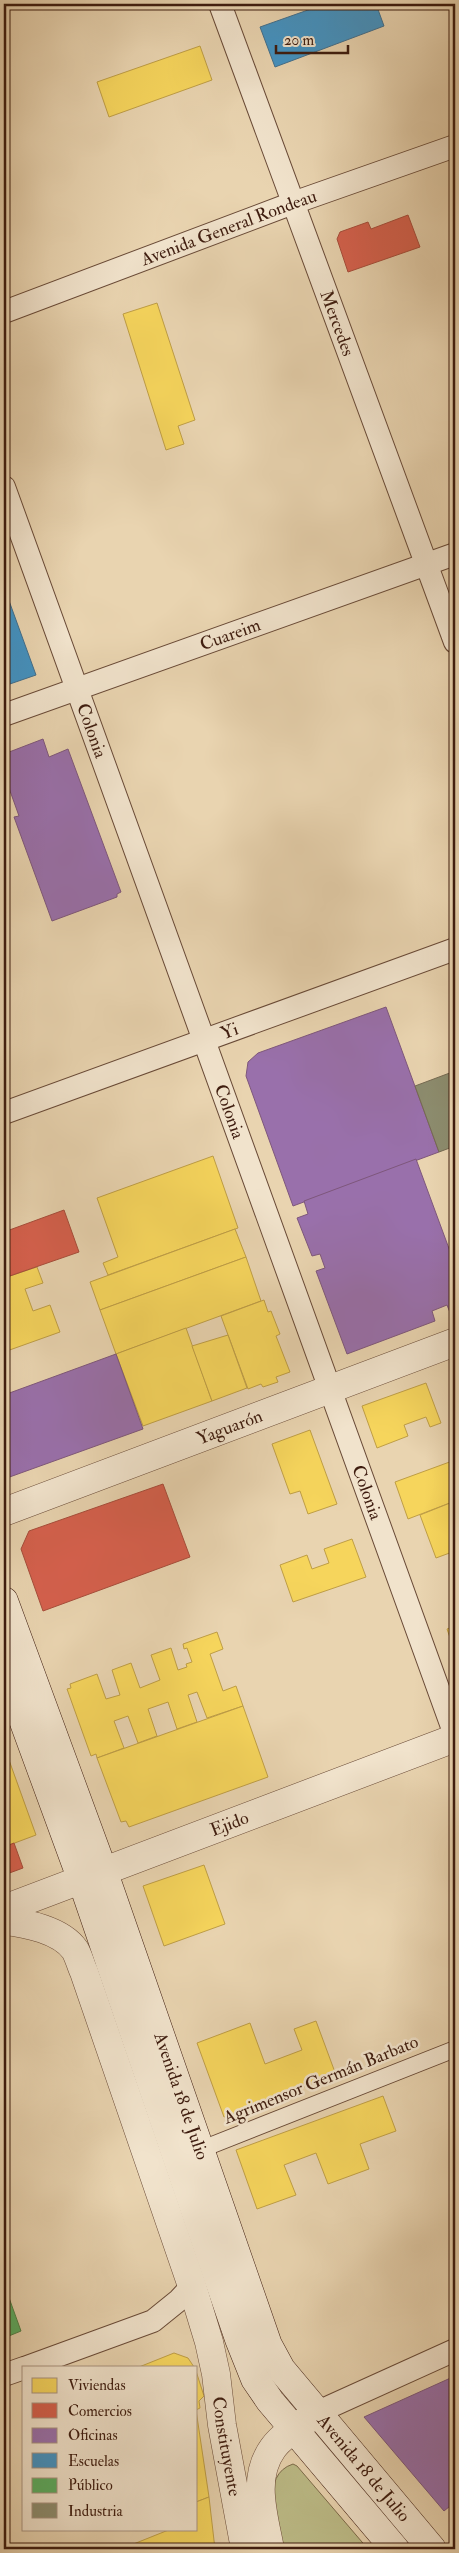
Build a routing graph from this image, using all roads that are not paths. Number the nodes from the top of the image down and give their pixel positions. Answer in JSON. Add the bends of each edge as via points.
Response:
{"nodes":[{"id":1,"x":220,"y":4,"type":"edge"},
{"id":2,"x":455,"y":146,"type":"edge"},
{"id":3,"x":294,"y":203,"type":"junction"},
{"id":4,"x":4,"y":312,"type":"edge"},
{"id":5,"x":4,"y":487,"type":"edge"},
{"id":6,"x":455,"y":554,"type":"edge"},
{"id":7,"x":427,"y":564,"type":"junction"},
{"id":8,"x":455,"y":642,"type":"edge"},
{"id":9,"x":77,"y":688,"type":"junction"},
{"id":10,"x":4,"y":715,"type":"edge"},
{"id":11,"x":455,"y":949,"type":"edge"},
{"id":12,"x":204,"y":1040,"type":"junction"},
{"id":13,"x":4,"y":1113,"type":"edge"},
{"id":14,"x":455,"y":1342,"type":"edge"},
{"id":15,"x":330,"y":1388,"type":"junction"},
{"id":16,"x":4,"y":1512,"type":"edge"},
{"id":17,"x":4,"y":1601,"type":"edge"},
{"id":18,"x":4,"y":1668,"type":"edge"},
{"id":19,"x":455,"y":1736,"type":"edge"},
{"id":20,"x":92,"y":1874,"type":"junction"},
{"id":21,"x":4,"y":1909,"type":"edge"},
{"id":22,"x":4,"y":1921,"type":"edge"},
{"id":23,"x":74,"y":1950,"type":"junction"},
{"id":24,"x":122,"y":2000,"type":"junction"},
{"id":25,"x":455,"y":2048,"type":"edge"},
{"id":26,"x":112,"y":2057,"type":"junction"},
{"id":27,"x":202,"y":2149,"type":"junction"},
{"id":28,"x":192,"y":2286,"type":"junction"},
{"id":29,"x":455,"y":2350,"type":"edge"},
{"id":30,"x":28,"y":2366,"type":"edge"},
{"id":31,"x":22,"y":2368,"type":"edge"},
{"id":32,"x":4,"y":2375,"type":"edge"},
{"id":33,"x":318,"y":2412,"type":"junction"},
{"id":34,"x":296,"y":2429,"type":"junction"},
{"id":35,"x":245,"y":2549,"type":"edge"},
{"id":36,"x":270,"y":2549,"type":"edge"},
{"id":37,"x":395,"y":2549,"type":"edge"},
{"id":38,"x":432,"y":2549,"type":"edge"}],
"edges":[{"from":1,"to":3,"type":"street","name":"Mercedes"},
{"from":2,"to":3,"type":"street","name":"Avenida General Rondeau"},
{"from":3,"to":4,"type":"street","name":"Avenida General Rondeau"},
{"from":3,"to":7,"type":"street","name":"Mercedes"},
{"from":5,"to":9,"type":"street","name":"Colonia"},
{"from":6,"to":7,"type":"street","name":"Cuareim"},
{"from":7,"to":8,"type":"street","name":"Mercedes"},
{"from":7,"to":9,"type":"street","name":"Cuareim"},
{"from":9,"to":10,"type":"street","name":"Cuareim"},
{"from":9,"to":12,"type":"street","name":"Colonia"},
{"from":11,"to":12,"type":"street","name":"Yi"},
{"from":12,"to":13,"type":"street","name":"Yi"},
{"from":12,"to":15,"type":"street","name":"Colonia"},
{"from":14,"to":15,"type":"main road","name":"Yaguarón"},
{"from":15,"to":16,"type":"main road","name":"Yaguarón"},
{"from":15,"to":19,"type":"street","name":"Colonia"},
{"from":17,"to":20,"type":"main road","name":"Avenida 18 de Julio"},
{"from":18,"to":20,"type":"main road","name":"Avenida 18 de Julio"},
{"from":19,"to":20,"type":"main road","name":"Ejido"},
{"from":20,"to":21,"type":"main road","name":"Ejido"},
{"from":20,"to":24,"type":"main road","name":"Avenida 18 de Julio"},
{"from":20,"to":27,"type":"main road","name":"Avenida 18 de Julio"},
{"from":22,"to":23,"type":"main road","name":"Avenida 18 de Julio","via":[[51,1932]]},
{"from":23,"to":24,"type":"main road","name":"Avenida 18 de Julio","via":[[94,1966]]},
{"from":23,"to":26,"type":"main road","name":"Avenida 18 de Julio"},
{"from":24,"to":26,"type":"main road","name":"Avenida 18 de Julio"},
{"from":24,"to":34,"type":"main road","name":"Avenida 18 de Julio","via":[[255,2379]]},
{"from":25,"to":27,"type":"street","name":"Agrimensor Germán Barbato"},
{"from":26,"to":28,"type":"main road","name":"Avenida 18 de Julio"},
{"from":27,"to":33,"type":"main road","name":"Avenida 18 de Julio","via":[[268,2345],[281,2369]]},
{"from":28,"to":30,"type":"street","via":[[152,2321]]},
{"from":28,"to":35,"type":"main road","name":"Constituyente","via":[[216,2374]]},
{"from":29,"to":33,"type":"street"},
{"from":31,"to":32,"type":"street"},
{"from":33,"to":34,"type":"main road","name":"Constituyente"},
{"from":33,"to":38,"type":"main road","name":"Avenida 18 de Julio"},
{"from":34,"to":36,"type":"main road","name":"Constituyente","via":[[274,2448],[262,2470],[259,2488]]},
{"from":34,"to":37,"type":"main road","name":"Avenida 18 de Julio"}]}
